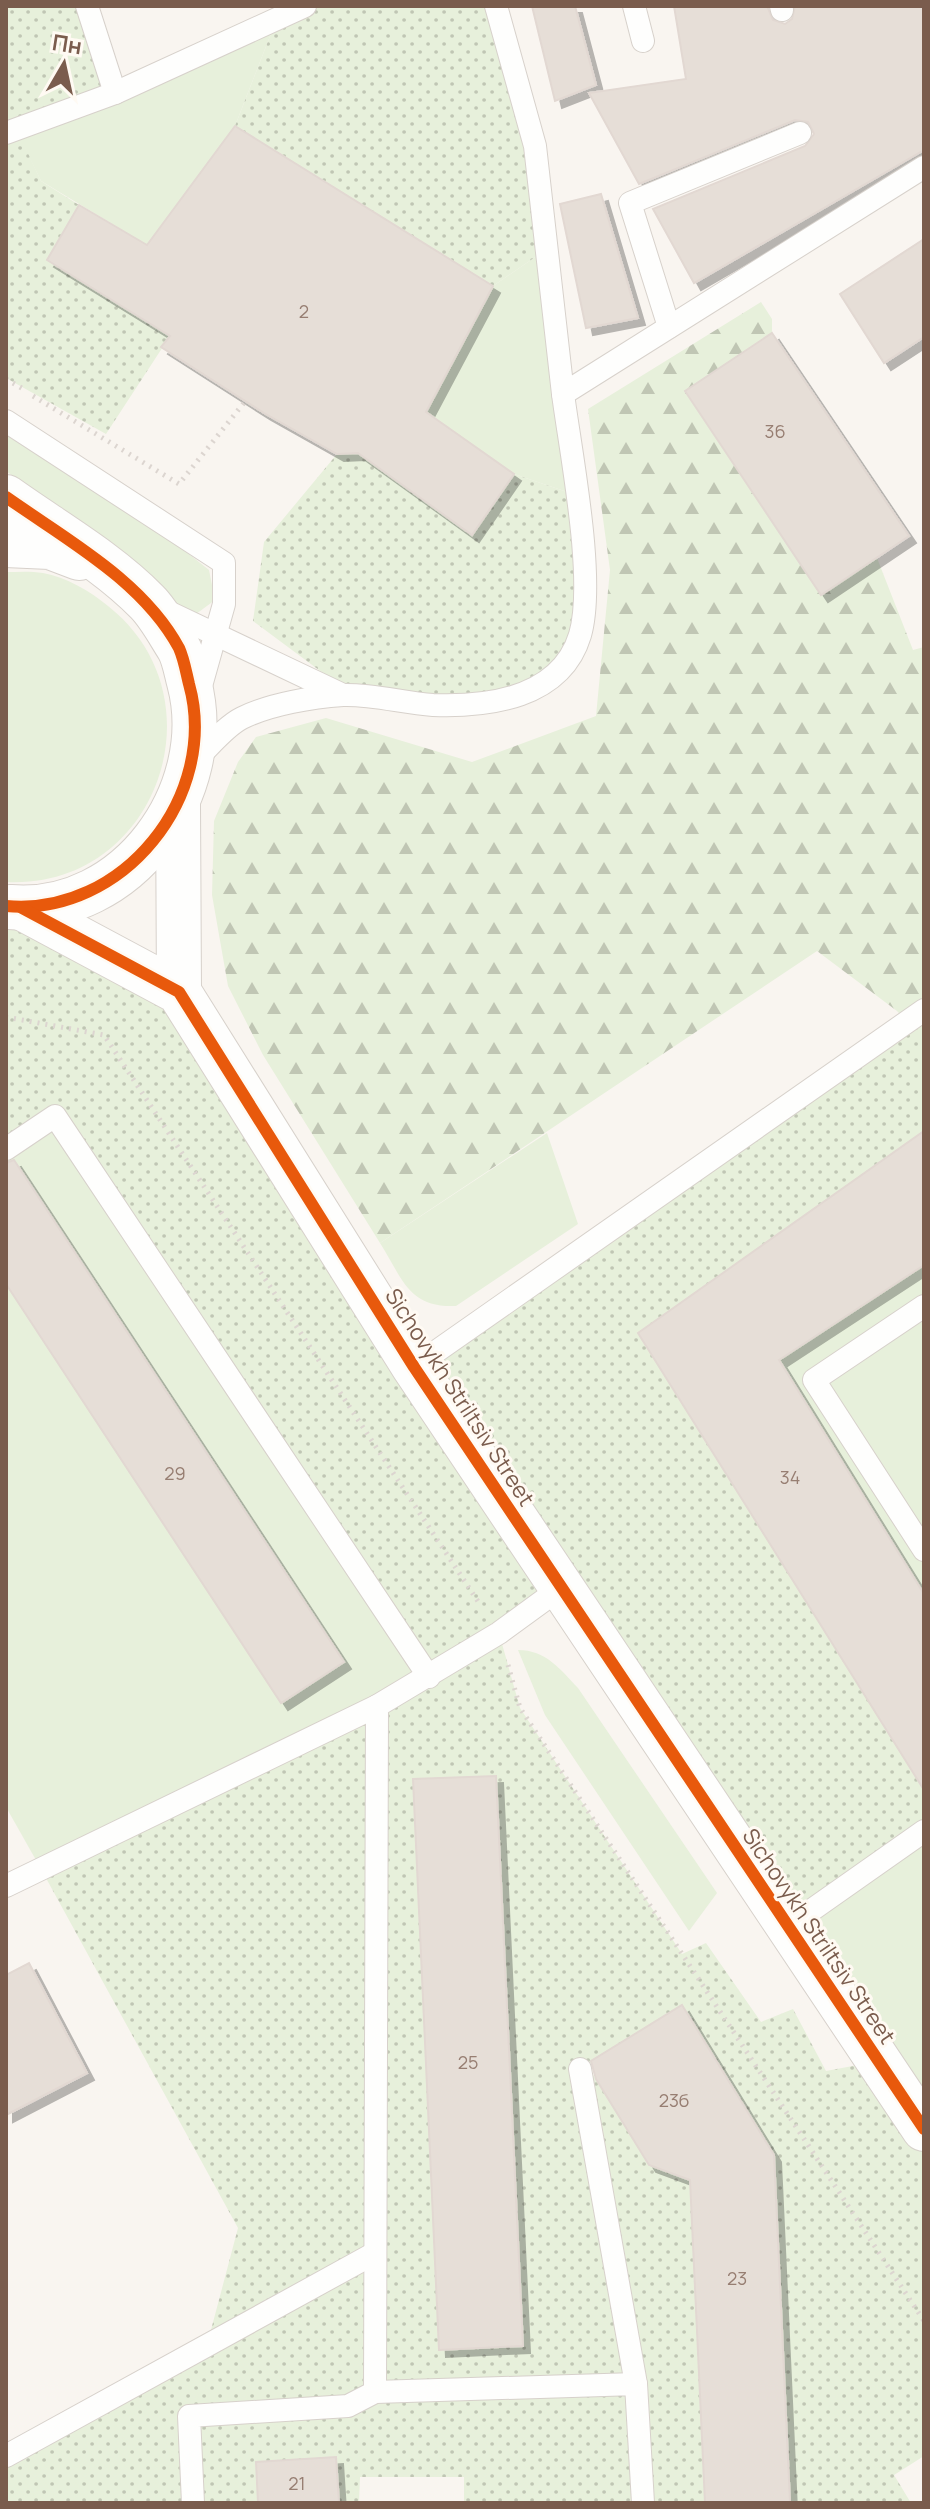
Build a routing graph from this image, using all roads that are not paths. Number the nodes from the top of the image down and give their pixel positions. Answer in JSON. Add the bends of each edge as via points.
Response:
{"nodes":[{"id":1,"x":87,"y":6,"type":"edge"},
{"id":2,"x":305,"y":6,"type":"edge"},
{"id":3,"x":496,"y":6,"type":"edge"},
{"id":4,"x":634,"y":6,"type":"edge"},
{"id":5,"x":643,"y":41,"type":"dead end"},
{"id":6,"x":115,"y":93,"type":"junction"},
{"id":7,"x":6,"y":133,"type":"edge"},
{"id":8,"x":800,"y":133,"type":"dead end"},
{"id":9,"x":924,"y":167,"type":"edge"},
{"id":10,"x":669,"y":327,"type":"junction"},
{"id":11,"x":563,"y":394,"type":"junction"},
{"id":12,"x":6,"y":421,"type":"edge"},
{"id":13,"x":6,"y":497,"type":"edge"},
{"id":14,"x":6,"y":545,"type":"edge"},
{"id":15,"x":104,"y":567,"type":"junction"},
{"id":16,"x":148,"y":603,"type":"junction"},
{"id":17,"x":217,"y":633,"type":"junction"},
{"id":18,"x":343,"y":695,"type":"junction"},
{"id":19,"x":195,"y":706,"type":"junction"},
{"id":20,"x":193,"y":762,"type":"junction"},
{"id":21,"x":178,"y":805,"type":"junction"},
{"id":22,"x":14,"y":907,"type":"edge"},
{"id":23,"x":179,"y":992,"type":"junction"},
{"id":24,"x":924,"y":1010,"type":"edge"},
{"id":25,"x":6,"y":1149,"type":"edge"},
{"id":26,"x":924,"y":1306,"type":"edge"},
{"id":27,"x":414,"y":1367,"type":"junction"},
{"id":28,"x":924,"y":1550,"type":"edge"},
{"id":29,"x":562,"y":1587,"type":"junction"},
{"id":30,"x":429,"y":1677,"type":"junction"},
{"id":31,"x":377,"y":1706,"type":"junction"},
{"id":32,"x":924,"y":1831,"type":"edge"},
{"id":33,"x":6,"y":1886,"type":"edge"},
{"id":34,"x":789,"y":1926,"type":"junction"},
{"id":35,"x":580,"y":2069,"type":"dead end"},
{"id":36,"x":924,"y":2129,"type":"edge"},
{"id":37,"x":375,"y":2253,"type":"junction"},
{"id":38,"x":636,"y":2384,"type":"junction"},
{"id":39,"x":375,"y":2392,"type":"junction"},
{"id":40,"x":6,"y":2456,"type":"edge"},
{"id":41,"x":193,"y":2503,"type":"edge"},
{"id":42,"x":643,"y":2503,"type":"edge"}],
"edges":[{"from":1,"to":6,"type":"lane"},
{"from":2,"to":6,"type":"lane"},
{"from":3,"to":11,"type":"lane","via":[[535,146]]},
{"from":4,"to":5,"type":"lane"},
{"from":6,"to":7,"type":"lane"},
{"from":8,"to":10,"type":"lane","via":[[630,203]]},
{"from":9,"to":10,"type":"lane"},
{"from":10,"to":11,"type":"lane"},
{"from":11,"to":18,"type":"lane","via":[[585,573],[580,634],[569,659],[543,686],[503,701],[432,705]]},
{"from":12,"to":17,"type":"lane","via":[[224,563],[224,604]]},
{"from":13,"to":15,"type":"street"},
{"from":14,"to":15,"type":"street","via":[[50,547]]},
{"from":15,"to":16,"type":"street"},
{"from":16,"to":17,"type":"lane"},
{"from":16,"to":19,"type":"street","via":[[180,650]]},
{"from":17,"to":18,"type":"lane"},
{"from":17,"to":19,"type":"lane"},
{"from":18,"to":20,"type":"lane","via":[[240,718]]},
{"from":19,"to":20,"type":"street"},
{"from":20,"to":21,"type":"street"},
{"from":21,"to":22,"type":"street","name":"Sichovykh Striltsiv Street","via":[[153,844],[103,886],[73,898]]},
{"from":21,"to":23,"type":"street"},
{"from":22,"to":23,"type":"street","name":"Sichovykh Striltsiv Street"},
{"from":23,"to":27,"type":"street","name":"Sichovykh Striltsiv Street"},
{"from":24,"to":27,"type":"lane"},
{"from":25,"to":30,"type":"lane","via":[[55,1116]]},
{"from":26,"to":28,"type":"lane","via":[[814,1380]]},
{"from":27,"to":29,"type":"street","name":"Sichovykh Striltsiv Street"},
{"from":29,"to":30,"type":"lane"},
{"from":29,"to":34,"type":"street","name":"Sichovykh Striltsiv Street"},
{"from":30,"to":31,"type":"lane"},
{"from":31,"to":33,"type":"lane"},
{"from":31,"to":37,"type":"lane"},
{"from":32,"to":34,"type":"lane"},
{"from":34,"to":36,"type":"street","name":"Sichovykh Striltsiv Street"},
{"from":35,"to":38,"type":"lane"},
{"from":37,"to":39,"type":"lane"},
{"from":37,"to":40,"type":"lane"},
{"from":38,"to":39,"type":"lane"},
{"from":38,"to":42,"type":"lane"},
{"from":39,"to":41,"type":"lane","via":[[348,2406],[189,2416]]}]}
